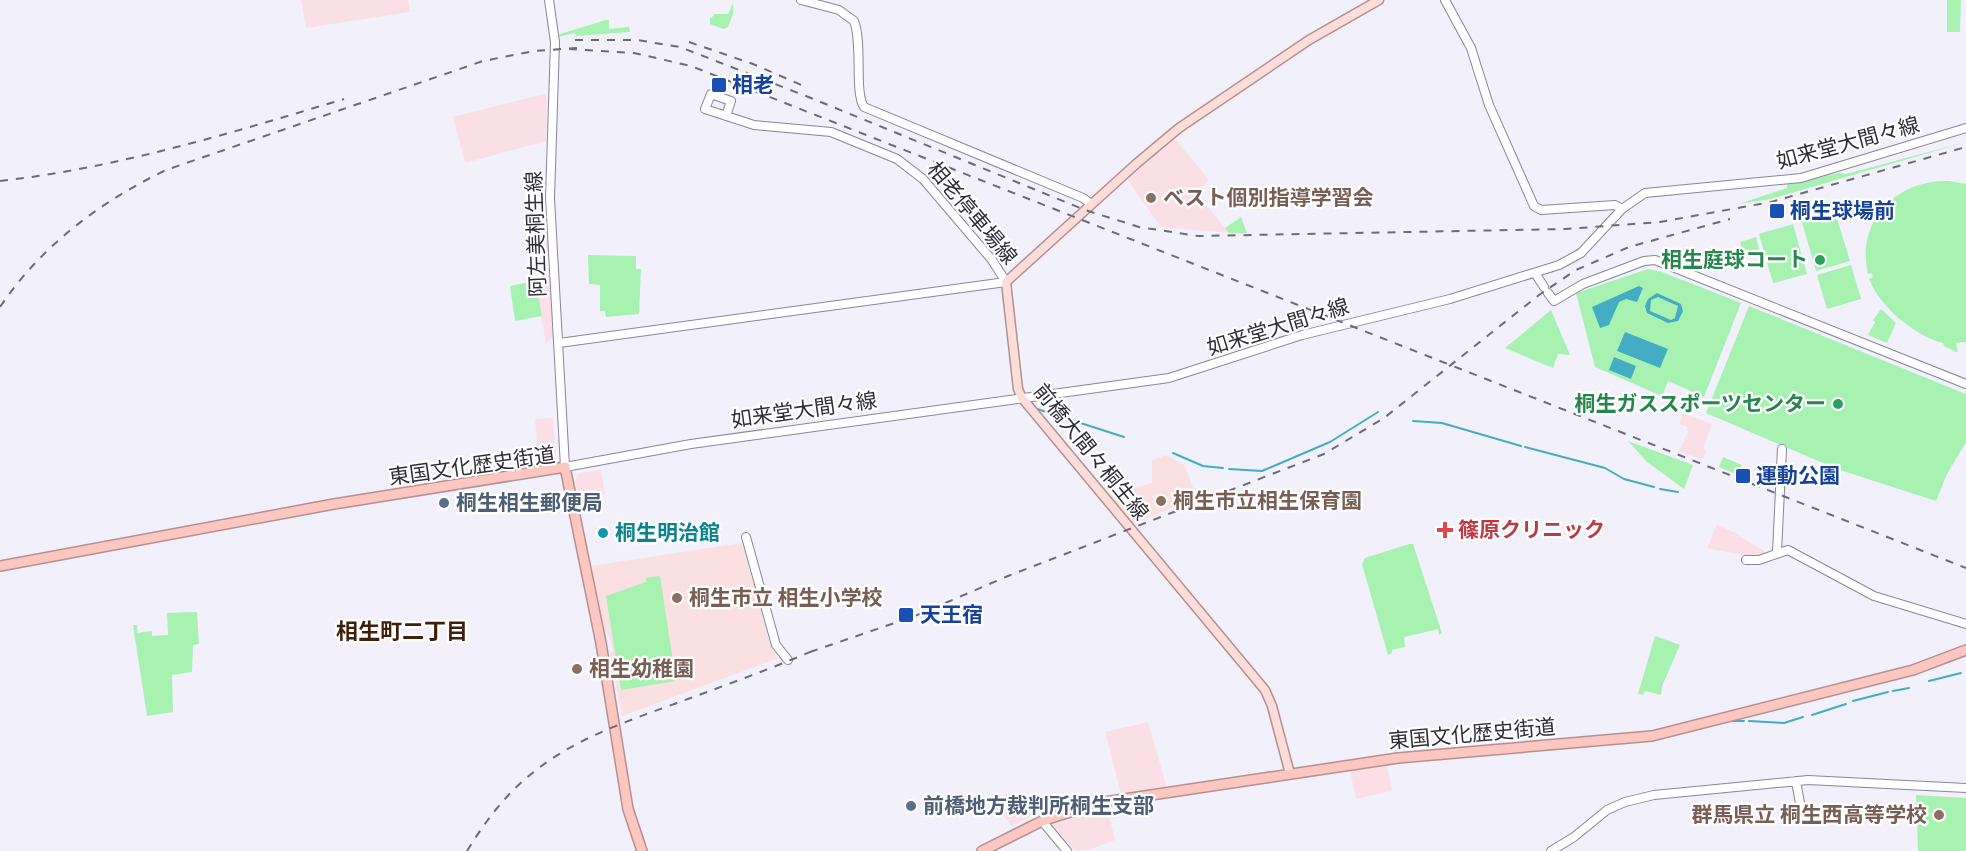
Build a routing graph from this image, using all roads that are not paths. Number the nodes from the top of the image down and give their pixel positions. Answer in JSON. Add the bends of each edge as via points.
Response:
{"nodes":[{"id":1,"x":549,"y":0,"type":"edge"},
{"id":2,"x":801,"y":0,"type":"edge"},
{"id":3,"x":1379,"y":0,"type":"edge"},
{"id":4,"x":1445,"y":0,"type":"edge"},
{"id":5,"x":726,"y":116,"type":"junction"},
{"id":6,"x":1966,"y":128,"type":"edge"},
{"id":7,"x":1091,"y":204,"type":"junction"},
{"id":8,"x":1622,"y":209,"type":"junction"},
{"id":9,"x":1535,"y":273,"type":"junction"},
{"id":10,"x":1006,"y":282,"type":"junction"},
{"id":11,"x":559,"y":343,"type":"junction"},
{"id":12,"x":1966,"y":384,"type":"edge"},
{"id":13,"x":1022,"y":398,"type":"junction"},
{"id":14,"x":1782,"y":449,"type":"dead end"},
{"id":15,"x":566,"y":467,"type":"junction"},
{"id":16,"x":746,"y":537,"type":"dead end"},
{"id":17,"x":1777,"y":552,"type":"junction"},
{"id":18,"x":1746,"y":560,"type":"dead end"},
{"id":19,"x":0,"y":566,"type":"edge"},
{"id":20,"x":1966,"y":624,"type":"edge"},
{"id":21,"x":1966,"y":650,"type":"edge"},
{"id":22,"x":788,"y":660,"type":"dead end"},
{"id":23,"x":1290,"y":774,"type":"junction"},
{"id":24,"x":1796,"y":781,"type":"junction"},
{"id":25,"x":1966,"y":788,"type":"edge"},
{"id":26,"x":1803,"y":819,"type":"dead end"},
{"id":27,"x":1042,"y":821,"type":"junction"},
{"id":28,"x":642,"y":851,"type":"edge"},
{"id":29,"x":982,"y":851,"type":"edge"},
{"id":30,"x":1068,"y":851,"type":"edge"},
{"id":31,"x":1551,"y":851,"type":"edge"}],
"edges":[{"from":1,"to":11,"type":"street","name":"阿左美桐生線","via":[[555,42],[550,198]]},
{"from":2,"to":7,"type":"street","via":[[832,8],[854,21],[864,107]]},
{"from":3,"to":7,"type":"main road","via":[[1309,40],[1187,122]]},
{"from":4,"to":8,"type":"street","via":[[1471,48],[1490,105],[1534,206],[1545,210],[1615,205]]},
{"from":5,"to":5,"type":"street","name":"相老停車場線","via":[[705,109],[713,93],[731,101]]},
{"from":5,"to":10,"type":"street","name":"相老停車場線","via":[[762,126],[831,132],[897,159],[922,179],[992,260]]},
{"from":6,"to":8,"type":"street","name":"如来堂大間々線","via":[[1812,176],[1653,191],[1633,199]]},
{"from":7,"to":10,"type":"main road"},
{"from":8,"to":9,"type":"street","name":"如来堂大間々線","via":[[1581,253]]},
{"from":9,"to":12,"type":"street","via":[[1554,301],[1582,284],[1655,260]]},
{"from":9,"to":13,"type":"street","name":"如来堂大間々線","via":[[1450,299],[1302,335],[1169,378]]},
{"from":10,"to":11,"type":"street"},
{"from":10,"to":13,"type":"main road","name":"前橋大間々桐生線"},
{"from":11,"to":15,"type":"street","name":"阿左美桐生線"},
{"from":13,"to":15,"type":"street","name":"如来堂大間々線","via":[[700,443]]},
{"from":13,"to":23,"type":"main road","name":"前橋大間々桐生線","via":[[1265,690]]},
{"from":14,"to":17,"type":"street"},
{"from":15,"to":19,"type":"highway","name":"東国文化歴史街道","via":[[344,502]]},
{"from":15,"to":28,"type":"highway","name":"東国文化歴史街道","via":[[601,643],[628,809]]},
{"from":16,"to":22,"type":"street","via":[[776,645]]},
{"from":17,"to":18,"type":"street","via":[[1759,560]]},
{"from":17,"to":20,"type":"street","via":[[1790,551],[1892,603]]},
{"from":21,"to":23,"type":"highway","name":"東国文化歴史街道","via":[[1913,670],[1652,736],[1410,756]]},
{"from":23,"to":27,"type":"highway","name":"東国文化歴史街道","via":[[1098,803]]},
{"from":24,"to":25,"type":"street"},
{"from":24,"to":26,"type":"street"},
{"from":24,"to":31,"type":"street","via":[[1636,798],[1601,813]]},
{"from":27,"to":29,"type":"highway","name":"東国文化歴史街道"},
{"from":27,"to":30,"type":"street"}]}
